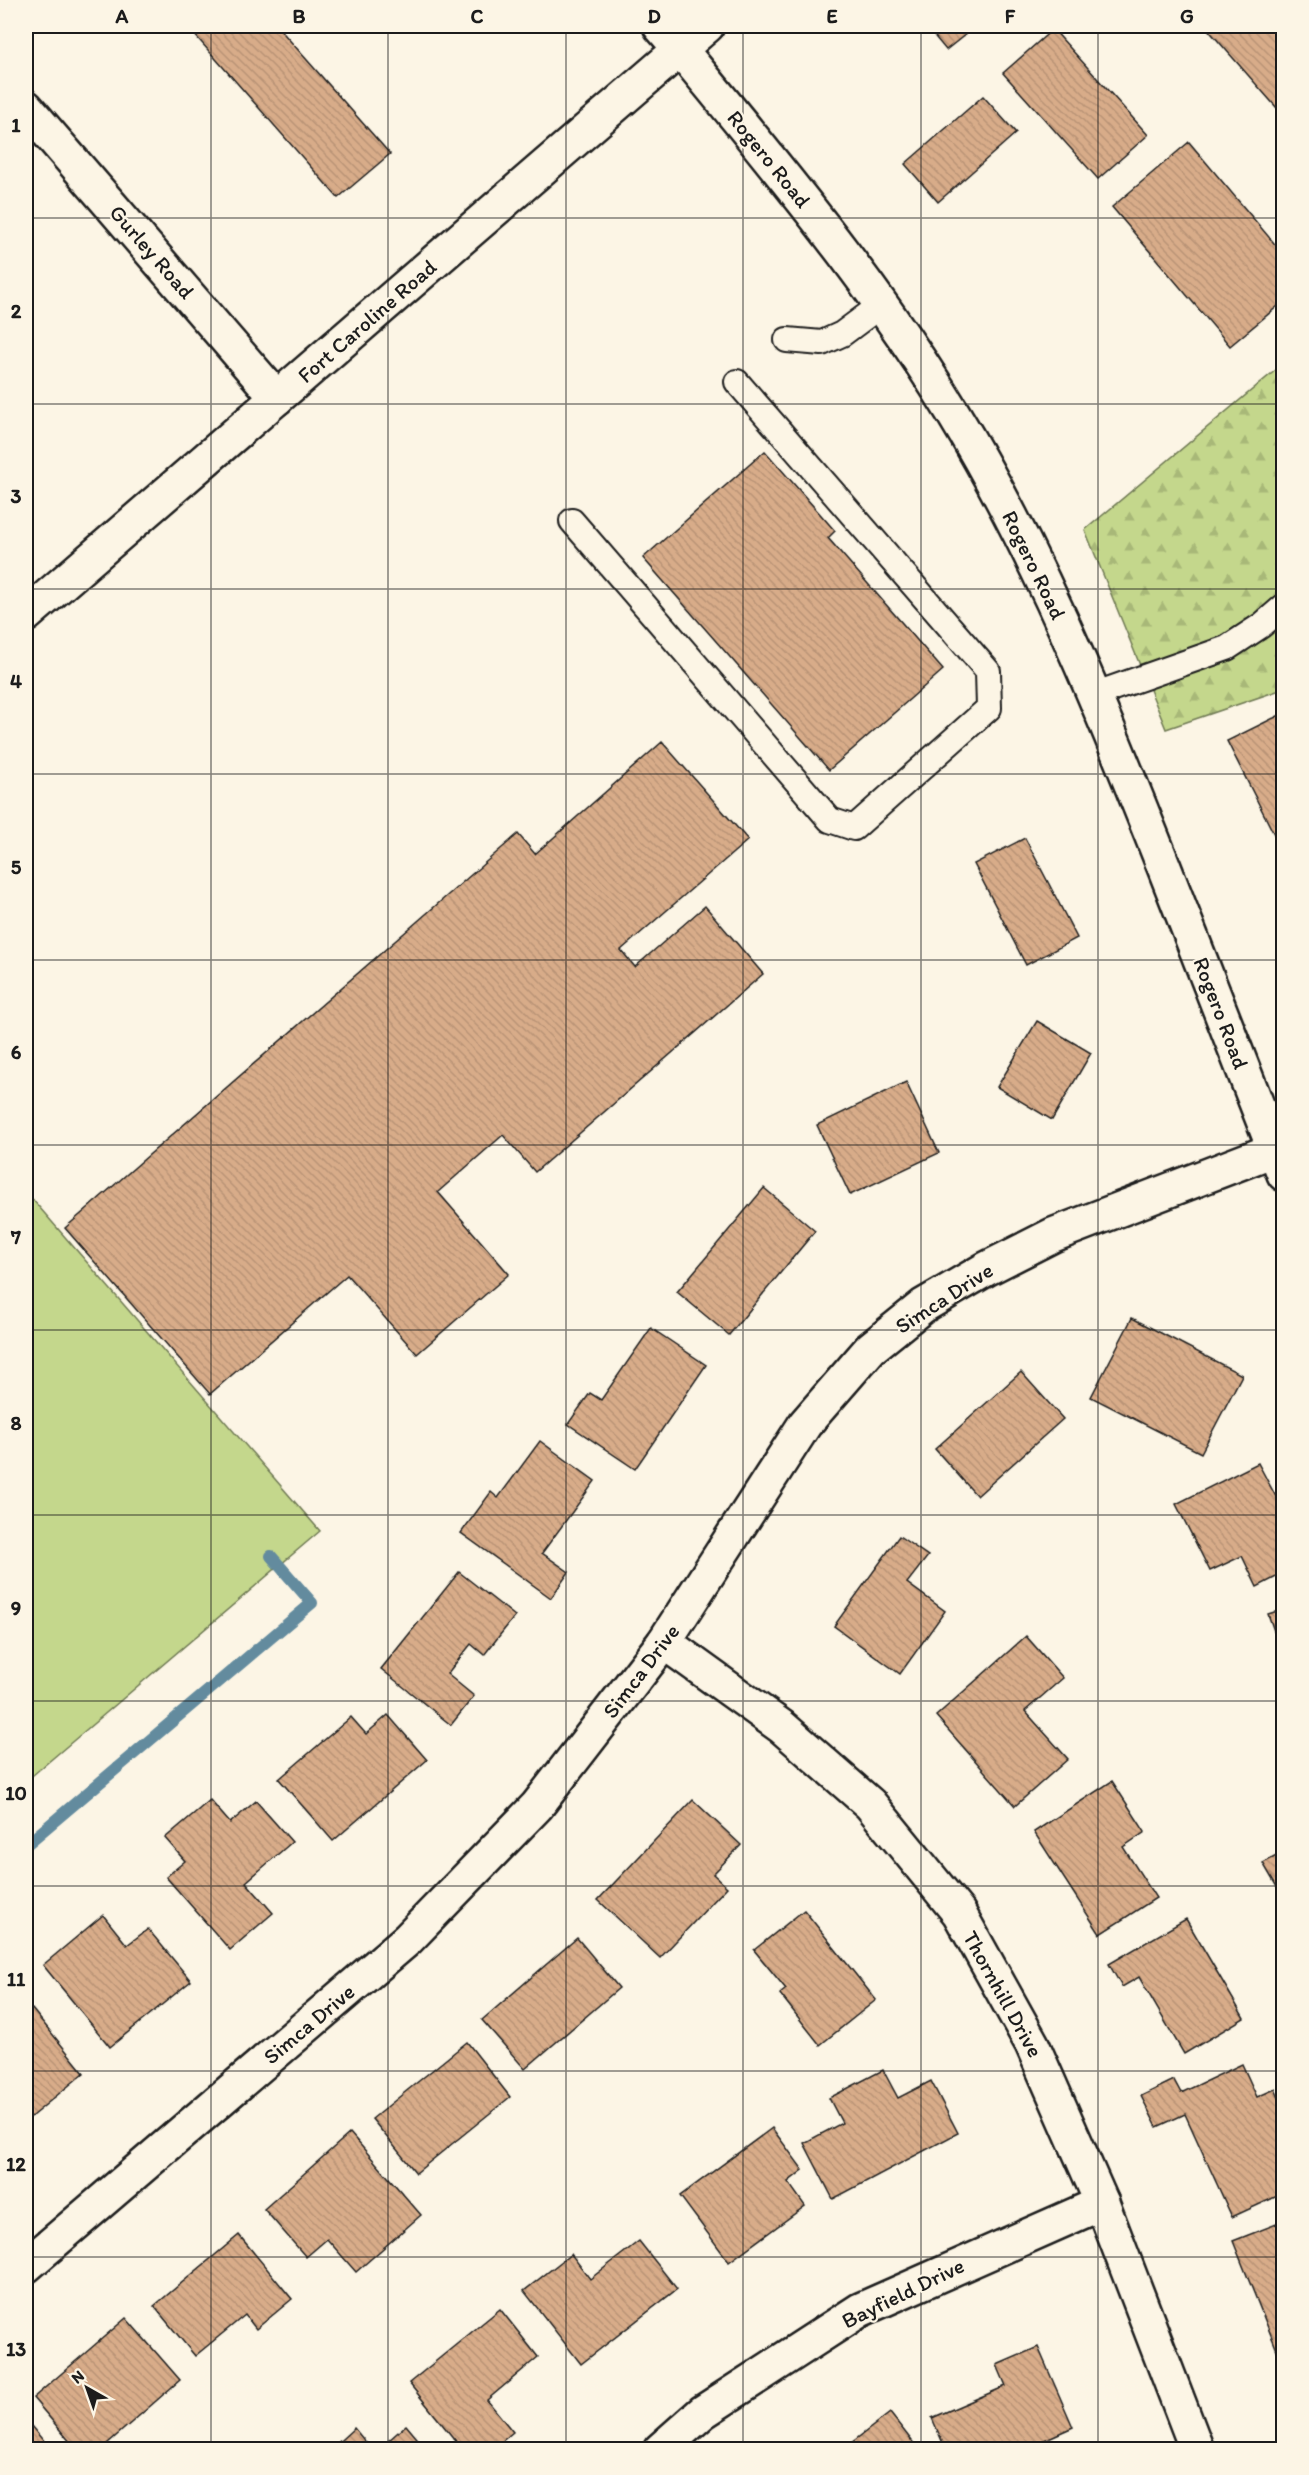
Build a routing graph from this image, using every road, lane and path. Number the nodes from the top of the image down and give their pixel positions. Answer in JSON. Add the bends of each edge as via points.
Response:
{"nodes":[{"id":1,"x":707,"y":26,"type":"edge"},
{"id":2,"x":670,"y":37,"type":"edge"},
{"id":3,"x":26,"y":106,"type":"edge"},
{"id":4,"x":881,"y":305,"type":"junction"},
{"id":5,"x":787,"y":340,"type":"dead end"},
{"id":6,"x":737,"y":382,"type":"dead end"},
{"id":7,"x":278,"y":398,"type":"junction"},
{"id":8,"x":572,"y":521,"type":"dead end"},
{"id":9,"x":1284,"y":606,"type":"edge"},
{"id":10,"x":26,"y":615,"type":"edge"},
{"id":11,"x":1096,"y":694,"type":"junction"},
{"id":12,"x":1280,"y":1157,"type":"edge"},
{"id":13,"x":664,"y":1642,"type":"junction"},
{"id":14,"x":1102,"y":2203,"type":"junction"},
{"id":15,"x":26,"y":2266,"type":"edge"},
{"id":16,"x":660,"y":2450,"type":"edge"},
{"id":17,"x":1197,"y":2450,"type":"edge"}],
"edges":[{"from":1,"to":2,"type":"street","name":"Fort Caroline Road"},
{"from":2,"to":4,"type":"street","name":"Rogero Road","via":[[837,244]]},
{"from":2,"to":7,"type":"street","name":"Fort Caroline Road"},
{"from":3,"to":7,"type":"street","name":"Gurley Road"},
{"from":4,"to":5,"type":"lane","via":[[842,334],[822,343]]},
{"from":4,"to":11,"type":"street","name":"Rogero Road","via":[[980,459],[1032,556]]},
{"from":6,"to":8,"type":"lane","via":[[988,671],[988,708],[854,828],[830,820]]},
{"from":7,"to":10,"type":"street","name":"Fort Caroline Road"},
{"from":9,"to":11,"type":"lane","via":[[1227,648]]},
{"from":11,"to":12,"type":"street","name":"Rogero Road"},
{"from":12,"to":13,"type":"street","name":"Simca Drive","via":[[1053,1235],[923,1306],[871,1348],[805,1424]]},
{"from":13,"to":14,"type":"street","name":"Thornhill Drive","via":[[782,1727],[870,1804],[959,1913],[1032,2044]]},
{"from":13,"to":15,"type":"street","name":"Simca Drive","via":[[537,1806],[408,1939]]},
{"from":14,"to":16,"type":"street","name":"Bayfield Drive","via":[[860,2310],[703,2412]]},
{"from":14,"to":17,"type":"street","name":"Thornhill Drive"}]}
